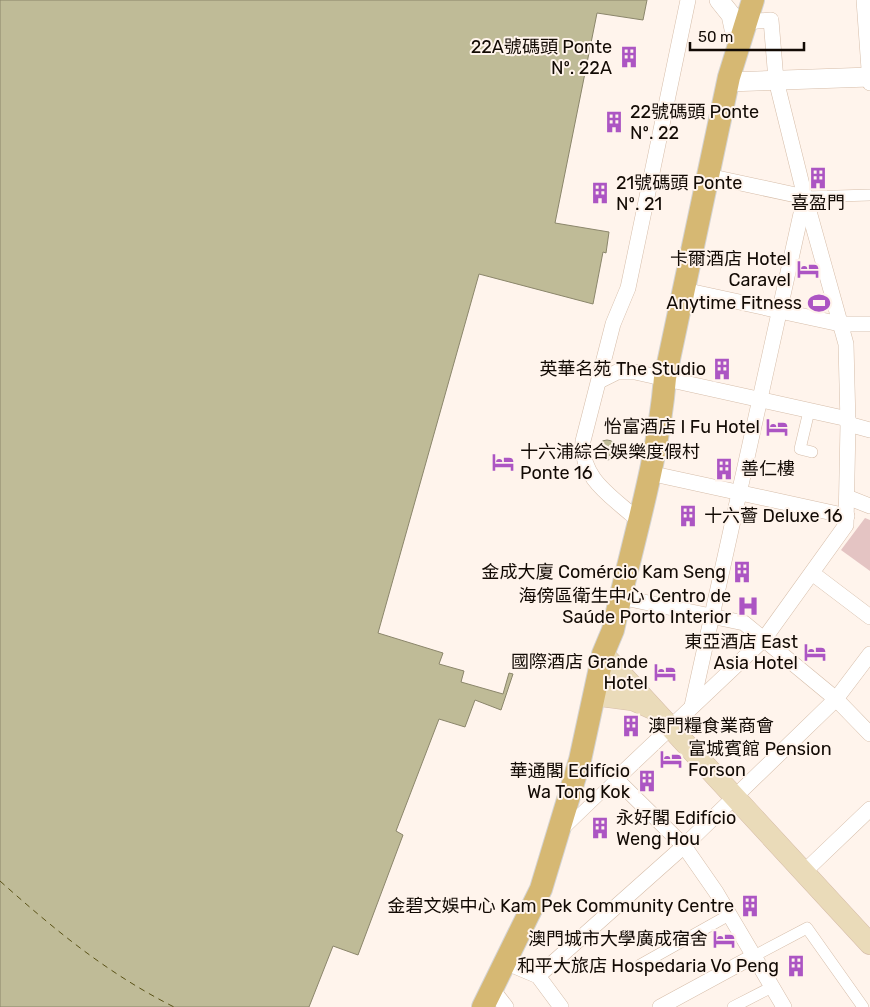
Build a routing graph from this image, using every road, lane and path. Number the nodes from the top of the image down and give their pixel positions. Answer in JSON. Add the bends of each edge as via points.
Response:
{"nodes":[{"id":1,"x":688,"y":0,"type":"edge"},
{"id":2,"x":719,"y":0,"type":"edge"},
{"id":3,"x":724,"y":0,"type":"edge"},
{"id":4,"x":738,"y":0,"type":"edge"},
{"id":5,"x":753,"y":0,"type":"edge"},
{"id":6,"x":864,"y":0,"type":"edge"},
{"id":7,"x":740,"y":26,"type":"junction"},
{"id":8,"x":870,"y":79,"type":"edge"},
{"id":9,"x":729,"y":80,"type":"junction"},
{"id":10,"x":776,"y":80,"type":"junction"},
{"id":11,"x":708,"y":176,"type":"junction"},
{"id":12,"x":870,"y":195,"type":"edge"},
{"id":13,"x":805,"y":196,"type":"junction"},
{"id":14,"x":684,"y":290,"type":"junction"},
{"id":15,"x":779,"y":311,"type":"junction"},
{"id":16,"x":840,"y":324,"type":"junction"},
{"id":17,"x":870,"y":324,"type":"edge"},
{"id":18,"x":665,"y":378,"type":"junction"},
{"id":19,"x":599,"y":381,"type":"junction"},
{"id":20,"x":760,"y":400,"type":"junction"},
{"id":21,"x":809,"y":411,"type":"junction"},
{"id":22,"x":848,"y":422,"type":"junction"},
{"id":23,"x":870,"y":430,"type":"edge"},
{"id":24,"x":812,"y":452,"type":"dead end"},
{"id":25,"x":649,"y":473,"type":"junction"},
{"id":26,"x":740,"y":492,"type":"junction"},
{"id":27,"x":847,"y":497,"type":"junction"},
{"id":28,"x":870,"y":506,"type":"edge"},
{"id":29,"x":631,"y":514,"type":"junction"},
{"id":30,"x":847,"y":516,"type":"junction"},
{"id":31,"x":812,"y":573,"type":"junction"},
{"id":32,"x":620,"y":597,"type":"junction"},
{"id":33,"x":712,"y":616,"type":"junction"},
{"id":34,"x":870,"y":617,"type":"edge"},
{"id":35,"x":764,"y":639,"type":"junction"},
{"id":36,"x":603,"y":654,"type":"junction"},
{"id":37,"x":870,"y":654,"type":"edge"},
{"id":38,"x":595,"y":694,"type":"junction"},
{"id":39,"x":836,"y":699,"type":"junction"},
{"id":40,"x":692,"y":706,"type":"junction"},
{"id":41,"x":665,"y":719,"type":"junction"},
{"id":42,"x":870,"y":734,"type":"edge"},
{"id":43,"x":616,"y":779,"type":"junction"},
{"id":44,"x":735,"y":796,"type":"junction"},
{"id":45,"x":870,"y":809,"type":"edge"},
{"id":46,"x":558,"y":836,"type":"junction"},
{"id":47,"x":684,"y":846,"type":"junction"},
{"id":48,"x":804,"y":872,"type":"junction"},
{"id":49,"x":729,"y":915,"type":"junction"},
{"id":50,"x":870,"y":944,"type":"edge"},
{"id":51,"x":754,"y":956,"type":"junction"},
{"id":52,"x":505,"y":962,"type":"junction"},
{"id":53,"x":640,"y":964,"type":"dead end"},
{"id":54,"x":538,"y":976,"type":"junction"},
{"id":55,"x":772,"y":987,"type":"junction"},
{"id":56,"x":488,"y":998,"type":"edge"},
{"id":57,"x":506,"y":1007,"type":"edge"},
{"id":58,"x":561,"y":1007,"type":"edge"},
{"id":59,"x":660,"y":1007,"type":"edge"},
{"id":60,"x":733,"y":1007,"type":"edge"},
{"id":61,"x":784,"y":1007,"type":"edge"},
{"id":62,"x":863,"y":1007,"type":"edge"}],
"edges":[{"from":1,"to":19,"type":"street","via":[[628,288],[613,324]]},
{"from":2,"to":7,"type":"street"},
{"from":3,"to":4,"type":"street"},
{"from":4,"to":7,"type":"main road"},
{"from":5,"to":7,"type":"main road"},
{"from":6,"to":8,"type":"street"},
{"from":7,"to":9,"type":"main road"},
{"from":7,"to":10,"type":"street","via":[[771,20]]},
{"from":8,"to":10,"type":"street"},
{"from":9,"to":10,"type":"street"},
{"from":9,"to":11,"type":"main road"},
{"from":10,"to":13,"type":"street"},
{"from":11,"to":13,"type":"street"},
{"from":11,"to":14,"type":"main road"},
{"from":12,"to":13,"type":"street"},
{"from":13,"to":15,"type":"street"},
{"from":13,"to":16,"type":"street"},
{"from":14,"to":15,"type":"street"},
{"from":14,"to":18,"type":"main road"},
{"from":15,"to":16,"type":"street"},
{"from":15,"to":20,"type":"street"},
{"from":16,"to":17,"type":"street"},
{"from":16,"to":22,"type":"street","via":[[846,344]]},
{"from":18,"to":19,"type":"street","via":[[626,371]]},
{"from":18,"to":20,"type":"street"},
{"from":18,"to":25,"type":"main road"},
{"from":18,"to":29,"type":"main road","via":[[652,414]]},
{"from":19,"to":29,"type":"street","via":[[583,441],[585,463],[595,482]]},
{"from":20,"to":21,"type":"street"},
{"from":20,"to":26,"type":"street"},
{"from":21,"to":22,"type":"street"},
{"from":21,"to":24,"type":"street","via":[[800,449]]},
{"from":22,"to":23,"type":"street"},
{"from":22,"to":27,"type":"street"},
{"from":25,"to":26,"type":"street"},
{"from":25,"to":32,"type":"main road"},
{"from":26,"to":30,"type":"street"},
{"from":26,"to":33,"type":"street"},
{"from":27,"to":28,"type":"street"},
{"from":27,"to":30,"type":"street"},
{"from":29,"to":36,"type":"main road","via":[[605,630]]},
{"from":30,"to":31,"type":"street","via":[[846,525]]},
{"from":31,"to":34,"type":"street"},
{"from":31,"to":35,"type":"street"},
{"from":32,"to":33,"type":"street"},
{"from":32,"to":36,"type":"main road","via":[[613,630]]},
{"from":33,"to":35,"type":"street","via":[[744,623]]},
{"from":33,"to":40,"type":"street"},
{"from":35,"to":39,"type":"street"},
{"from":35,"to":40,"type":"street"},
{"from":36,"to":38,"type":"main road"},
{"from":36,"to":41,"type":"main road"},
{"from":37,"to":39,"type":"street"},
{"from":38,"to":41,"type":"main road","via":[[633,700]]},
{"from":38,"to":46,"type":"main road"},
{"from":39,"to":42,"type":"street"},
{"from":39,"to":44,"type":"street"},
{"from":40,"to":41,"type":"street"},
{"from":41,"to":43,"type":"street"},
{"from":41,"to":44,"type":"main road"},
{"from":43,"to":46,"type":"street"},
{"from":43,"to":47,"type":"street"},
{"from":44,"to":47,"type":"street"},
{"from":44,"to":48,"type":"main road"},
{"from":45,"to":48,"type":"street"},
{"from":46,"to":52,"type":"main road","via":[[541,889]]},
{"from":47,"to":49,"type":"street"},
{"from":47,"to":54,"type":"street"},
{"from":48,"to":50,"type":"main road"},
{"from":49,"to":51,"type":"street"},
{"from":49,"to":53,"type":"street"},
{"from":51,"to":55,"type":"street"},
{"from":51,"to":59,"type":"street"},
{"from":51,"to":62,"type":"street","via":[[807,928]]},
{"from":52,"to":54,"type":"street"},
{"from":52,"to":56,"type":"main road"},
{"from":54,"to":58,"type":"street"},
{"from":55,"to":60,"type":"street"},
{"from":55,"to":61,"type":"street"},
{"from":56,"to":57,"type":"street"}]}
